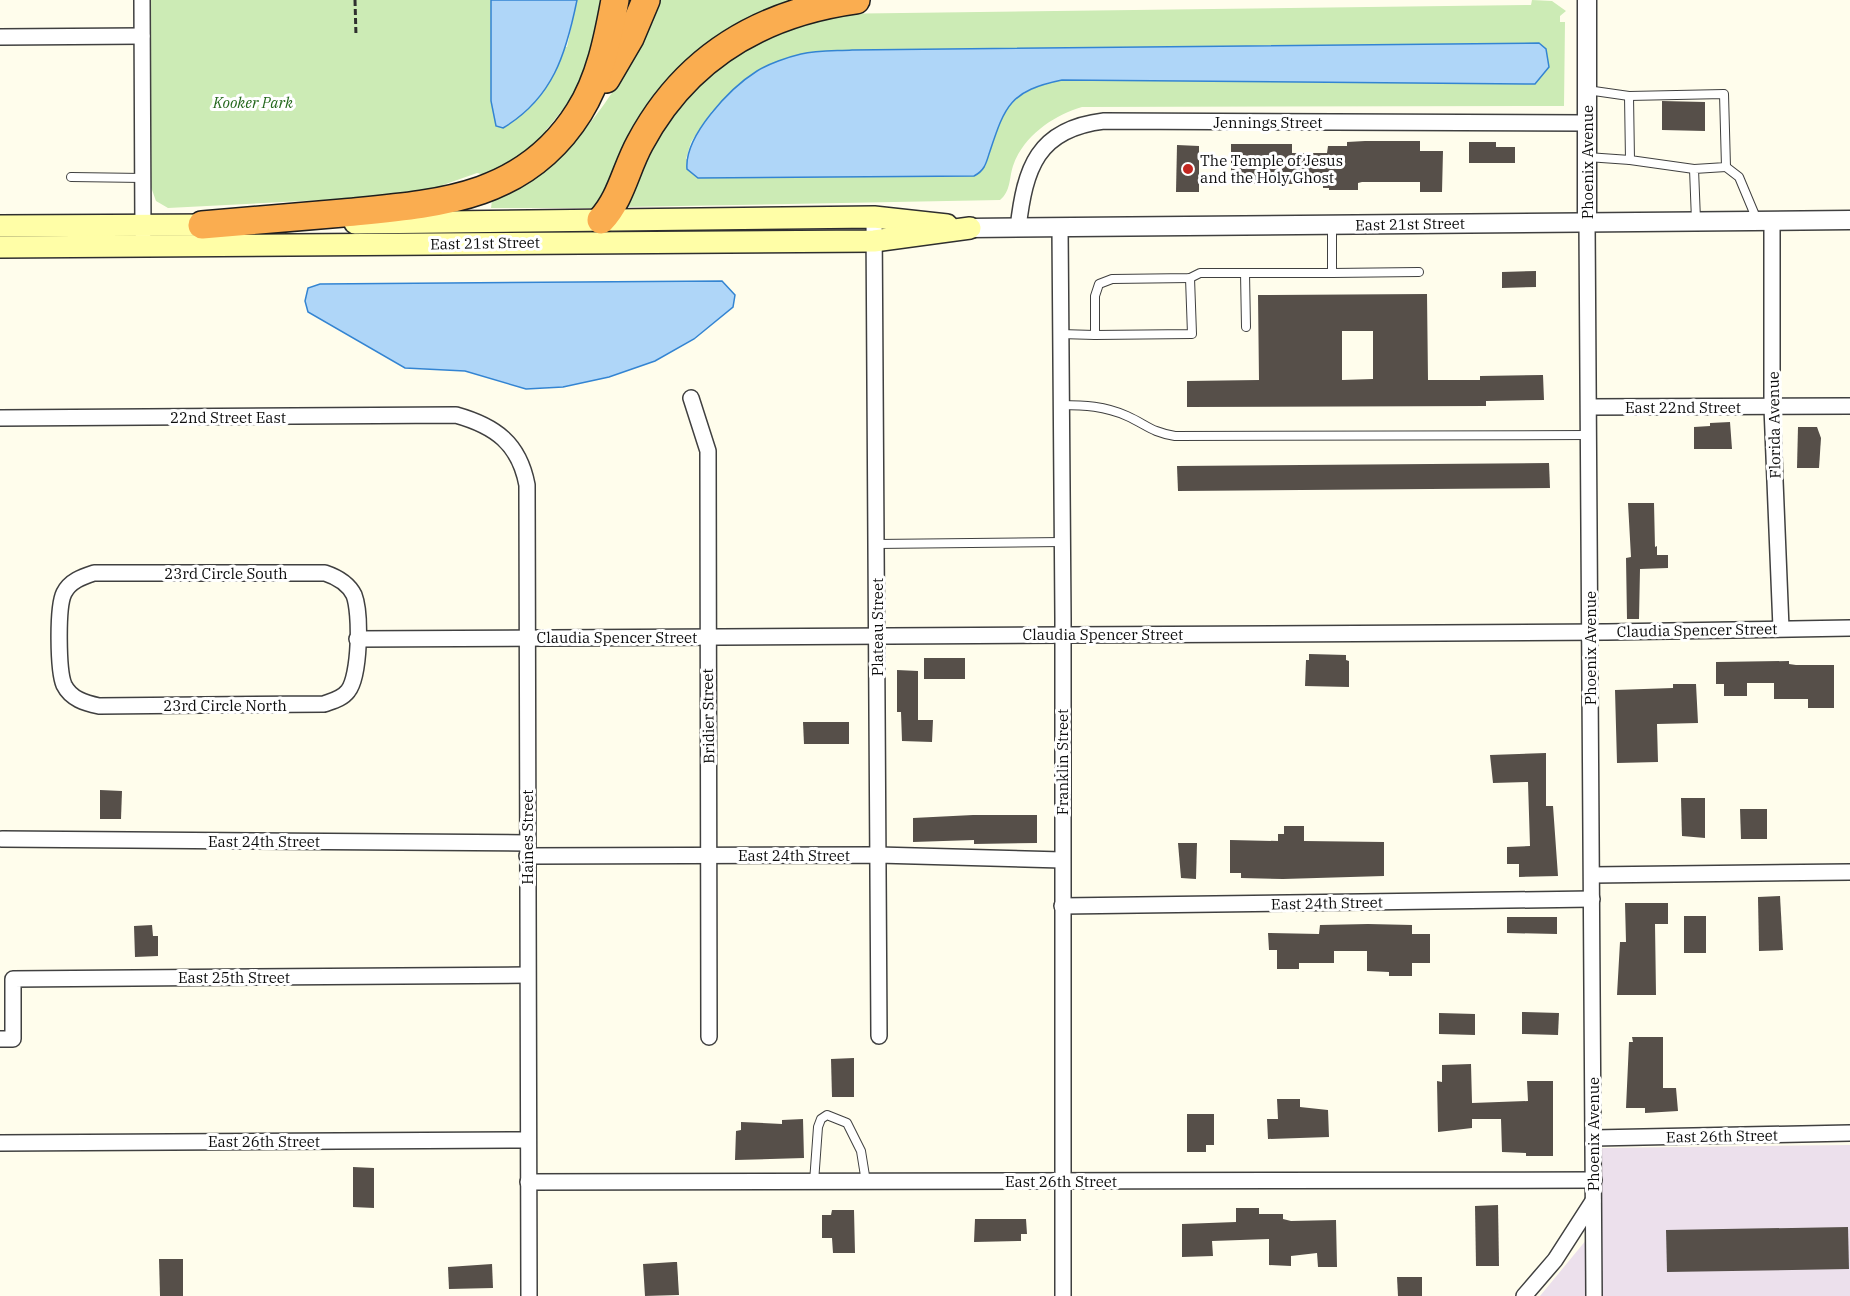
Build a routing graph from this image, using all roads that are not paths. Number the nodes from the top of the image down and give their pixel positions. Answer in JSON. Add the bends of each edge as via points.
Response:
{"nodes":[{"id":1,"x":142,"y":0,"type":"edge"},
{"id":2,"x":615,"y":0,"type":"edge"},
{"id":3,"x":646,"y":0,"type":"edge"},
{"id":4,"x":856,"y":0,"type":"edge"},
{"id":5,"x":1587,"y":0,"type":"edge"},
{"id":6,"x":142,"y":36,"type":"junction"},
{"id":7,"x":0,"y":37,"type":"edge"},
{"id":8,"x":1586,"y":90,"type":"junction"},
{"id":9,"x":1629,"y":96,"type":"junction"},
{"id":10,"x":580,"y":112,"type":"junction"},
{"id":11,"x":1586,"y":123,"type":"junction"},
{"id":12,"x":1587,"y":157,"type":"junction"},
{"id":13,"x":1630,"y":159,"type":"junction"},
{"id":14,"x":1726,"y":167,"type":"junction"},
{"id":15,"x":1694,"y":169,"type":"junction"},
{"id":16,"x":71,"y":177,"type":"dead end"},
{"id":17,"x":143,"y":178,"type":"junction"},
{"id":18,"x":874,"y":217,"type":"junction"},
{"id":19,"x":602,"y":220,"type":"junction"},
{"id":20,"x":1850,"y":220,"type":"edge"},
{"id":21,"x":1765,"y":221,"type":"junction"},
{"id":22,"x":1587,"y":222,"type":"junction"},
{"id":23,"x":1696,"y":222,"type":"junction"},
{"id":24,"x":143,"y":225,"type":"junction"},
{"id":25,"x":202,"y":225,"type":"junction"},
{"id":26,"x":1332,"y":225,"type":"junction"},
{"id":27,"x":0,"y":226,"type":"edge"},
{"id":28,"x":1060,"y":227,"type":"junction"},
{"id":29,"x":970,"y":228,"type":"junction"},
{"id":30,"x":1018,"y":228,"type":"junction"},
{"id":31,"x":874,"y":241,"type":"junction"},
{"id":32,"x":566,"y":242,"type":"junction"},
{"id":33,"x":143,"y":246,"type":"junction"},
{"id":34,"x":0,"y":247,"type":"edge"},
{"id":35,"x":1419,"y":272,"type":"dead end"},
{"id":36,"x":1245,"y":273,"type":"junction"},
{"id":37,"x":1332,"y":273,"type":"junction"},
{"id":38,"x":1190,"y":278,"type":"junction"},
{"id":39,"x":1246,"y":327,"type":"dead end"},
{"id":40,"x":1060,"y":334,"type":"junction"},
{"id":41,"x":1095,"y":335,"type":"junction"},
{"id":42,"x":691,"y":398,"type":"dead end"},
{"id":43,"x":1061,"y":405,"type":"junction"},
{"id":44,"x":1850,"y":406,"type":"edge"},
{"id":45,"x":1589,"y":407,"type":"junction"},
{"id":46,"x":1773,"y":407,"type":"junction"},
{"id":47,"x":456,"y":415,"type":"joint"},
{"id":48,"x":0,"y":418,"type":"edge"},
{"id":49,"x":1589,"y":435,"type":"junction"},
{"id":50,"x":1062,"y":542,"type":"junction"},
{"id":51,"x":876,"y":544,"type":"junction"},
{"id":52,"x":1781,"y":628,"type":"junction"},
{"id":53,"x":1850,"y":628,"type":"edge"},
{"id":54,"x":1590,"y":632,"type":"junction"},
{"id":55,"x":1062,"y":635,"type":"junction"},
{"id":56,"x":707,"y":636,"type":"junction"},
{"id":57,"x":877,"y":636,"type":"junction"},
{"id":58,"x":527,"y":637,"type":"junction"},
{"id":59,"x":357,"y":639,"type":"junction"},
{"id":60,"x":61,"y":672,"type":"joint"},
{"id":61,"x":2,"y":839,"type":"dead end"},
{"id":62,"x":527,"y":850,"type":"junction"},
{"id":63,"x":878,"y":855,"type":"junction"},
{"id":64,"x":710,"y":856,"type":"junction"},
{"id":65,"x":1062,"y":860,"type":"junction"},
{"id":66,"x":1850,"y":872,"type":"edge"},
{"id":67,"x":1592,"y":876,"type":"junction"},
{"id":68,"x":1592,"y":899,"type":"junction"},
{"id":69,"x":1062,"y":906,"type":"junction"},
{"id":70,"x":528,"y":975,"type":"junction"},
{"id":71,"x":879,"y":1036,"type":"dead end"},
{"id":72,"x":709,"y":1037,"type":"dead end"},
{"id":73,"x":0,"y":1039,"type":"edge"},
{"id":74,"x":1850,"y":1133,"type":"edge"},
{"id":75,"x":1593,"y":1138,"type":"junction"},
{"id":76,"x":528,"y":1140,"type":"junction"},
{"id":77,"x":0,"y":1143,"type":"edge"},
{"id":78,"x":1594,"y":1180,"type":"junction"},
{"id":79,"x":1063,"y":1181,"type":"junction"},
{"id":80,"x":528,"y":1182,"type":"junction"},
{"id":81,"x":814,"y":1182,"type":"junction"},
{"id":82,"x":866,"y":1182,"type":"junction"},
{"id":83,"x":1593,"y":1201,"type":"junction"},
{"id":84,"x":529,"y":1296,"type":"edge"},
{"id":85,"x":1063,"y":1296,"type":"edge"},
{"id":86,"x":1524,"y":1296,"type":"edge"},
{"id":87,"x":1594,"y":1296,"type":"edge"}],
"edges":[{"from":1,"to":6,"type":"street"},
{"from":2,"to":10,"type":"highway","via":[[597,74]]},
{"from":3,"to":10,"type":"highway","via":[[606,79]]},
{"from":4,"to":19,"type":"highway","via":[[818,5],[782,16],[715,53],[688,76],[663,105],[639,144],[611,210]]},
{"from":5,"to":8,"type":"street","name":"Phoenix Avenue"},
{"from":6,"to":7,"type":"street"},
{"from":6,"to":17,"type":"street"},
{"from":8,"to":9,"type":"lane"},
{"from":8,"to":11,"type":"street","name":"Phoenix Avenue"},
{"from":9,"to":13,"type":"lane"},
{"from":9,"to":14,"type":"lane","via":[[1724,94]]},
{"from":10,"to":25,"type":"highway","via":[[555,144],[523,170],[481,192],[440,203]]},
{"from":11,"to":12,"type":"street","name":"Phoenix Avenue"},
{"from":11,"to":30,"type":"street","name":"Jennings Street","via":[[1079,124],[1058,134],[1040,151],[1029,170]]},
{"from":12,"to":13,"type":"lane"},
{"from":12,"to":22,"type":"street","name":"Phoenix Avenue"},
{"from":13,"to":15,"type":"lane"},
{"from":14,"to":15,"type":"lane"},
{"from":14,"to":21,"type":"lane","via":[[1739,177]]},
{"from":15,"to":23,"type":"lane"},
{"from":16,"to":17,"type":"lane"},
{"from":17,"to":24,"type":"street"},
{"from":18,"to":19,"type":"main road","name":"East 21st Street"},
{"from":18,"to":29,"type":"main road","name":"East 21st Street"},
{"from":18,"to":31,"type":"street","name":"Plateau Street"},
{"from":19,"to":25,"type":"main road","name":"East 21st Street"},
{"from":19,"to":32,"type":"street"},
{"from":20,"to":21,"type":"street","name":"East 21st Street"},
{"from":21,"to":23,"type":"street","name":"East 21st Street"},
{"from":21,"to":46,"type":"street","name":"Florida Avenue"},
{"from":22,"to":23,"type":"street","name":"East 21st Street"},
{"from":22,"to":26,"type":"street","name":"East 21st Street"},
{"from":22,"to":45,"type":"street","name":"Phoenix Avenue"},
{"from":24,"to":25,"type":"main road","name":"East 21st Street"},
{"from":24,"to":27,"type":"main road","name":"East 21st Street"},
{"from":24,"to":33,"type":"street"},
{"from":26,"to":28,"type":"street","name":"East 21st Street"},
{"from":26,"to":37,"type":"lane"},
{"from":28,"to":30,"type":"street","name":"East 21st Street"},
{"from":28,"to":40,"type":"street","name":"Franklin Street"},
{"from":29,"to":30,"type":"street","name":"East 21st Street"},
{"from":29,"to":31,"type":"main road","name":"East 21st Street"},
{"from":31,"to":32,"type":"main road","name":"East 21st Street"},
{"from":31,"to":51,"type":"street","name":"Plateau Street"},
{"from":32,"to":33,"type":"main road","name":"East 21st Street"},
{"from":33,"to":34,"type":"main road","name":"East 21st Street"},
{"from":35,"to":37,"type":"lane"},
{"from":36,"to":37,"type":"lane"},
{"from":36,"to":38,"type":"lane","via":[[1200,273]]},
{"from":36,"to":39,"type":"lane"},
{"from":38,"to":41,"type":"lane","via":[[1112,279],[1099,284],[1095,296]]},
{"from":38,"to":41,"type":"lane","via":[[1192,334]]},
{"from":40,"to":41,"type":"lane"},
{"from":40,"to":43,"type":"street","name":"Franklin Street"},
{"from":42,"to":56,"type":"street","name":"Bridier Street","via":[[708,451]]},
{"from":43,"to":49,"type":"lane","via":[[1096,405],[1127,416],[1155,433],[1175,436]]},
{"from":43,"to":50,"type":"street","name":"Franklin Street"},
{"from":44,"to":46,"type":"street","name":"East 22nd Street"},
{"from":45,"to":46,"type":"street","name":"East 22nd Street"},
{"from":45,"to":49,"type":"street","name":"Phoenix Avenue"},
{"from":46,"to":52,"type":"street","name":"Florida Avenue"},
{"from":47,"to":48,"type":"street","name":"22nd Street East"},
{"from":47,"to":58,"type":"street","name":"Haines Street","via":[[482,422],[500,434],[515,451],[524,470]]},
{"from":49,"to":54,"type":"street","name":"Phoenix Avenue"},
{"from":50,"to":51,"type":"lane"},
{"from":50,"to":55,"type":"street","name":"Franklin Street"},
{"from":51,"to":57,"type":"street","name":"Plateau Street"},
{"from":52,"to":53,"type":"street","name":"Claudia Spencer Street"},
{"from":52,"to":54,"type":"street","name":"Claudia Spencer Street"},
{"from":54,"to":55,"type":"street","name":"Claudia Spencer Street"},
{"from":54,"to":67,"type":"street","name":"Phoenix Avenue"},
{"from":55,"to":57,"type":"street","name":"Claudia Spencer Street"},
{"from":55,"to":65,"type":"street","name":"Franklin Street"},
{"from":56,"to":57,"type":"street","name":"Claudia Spencer Street"},
{"from":56,"to":58,"type":"street","name":"Claudia Spencer Street"},
{"from":56,"to":64,"type":"street","name":"Bridier Street"},
{"from":57,"to":63,"type":"street","name":"Plateau Street"},
{"from":58,"to":59,"type":"street","name":"Claudia Spencer Street"},
{"from":58,"to":62,"type":"street","name":"Haines Street"},
{"from":59,"to":60,"type":"street","name":"23rd Circle North","via":[[353,682],[342,696],[324,704],[99,706],[74,697],[64,686]]},
{"from":59,"to":60,"type":"street","name":"23rd Circle South","via":[[353,594],[337,578],[325,573],[94,573],[71,583],[64,592]]},
{"from":61,"to":62,"type":"street","name":"East 24th Street"},
{"from":62,"to":64,"type":"street","name":"East 24th Street"},
{"from":62,"to":70,"type":"street","name":"Haines Street"},
{"from":63,"to":64,"type":"street","name":"East 24th Street"},
{"from":63,"to":65,"type":"street","name":"East 24th Street"},
{"from":63,"to":71,"type":"street","name":"Plateau Street"},
{"from":64,"to":72,"type":"street","name":"Bridier Street"},
{"from":65,"to":69,"type":"street","name":"Franklin Street"},
{"from":66,"to":67,"type":"street"},
{"from":67,"to":68,"type":"street","name":"Phoenix Avenue"},
{"from":68,"to":69,"type":"street","name":"East 24th Street"},
{"from":68,"to":75,"type":"street","name":"Phoenix Avenue"},
{"from":69,"to":79,"type":"street","name":"Franklin Street"},
{"from":70,"to":73,"type":"street","name":"East 25th Street","via":[[13,979],[13,1039]]},
{"from":70,"to":76,"type":"street","name":"Haines Street"},
{"from":74,"to":75,"type":"street","name":"East 26th Street"},
{"from":75,"to":78,"type":"street","name":"Phoenix Avenue"},
{"from":76,"to":77,"type":"street","name":"East 26th Street"},
{"from":76,"to":80,"type":"street","name":"Haines Street"},
{"from":78,"to":79,"type":"street","name":"East 26th Street"},
{"from":78,"to":83,"type":"street","name":"Phoenix Avenue"},
{"from":79,"to":82,"type":"street","name":"East 26th Street"},
{"from":79,"to":85,"type":"street","name":"Franklin Street"},
{"from":80,"to":81,"type":"street","name":"East 26th Street"},
{"from":80,"to":84,"type":"street","name":"Haines Street"},
{"from":81,"to":82,"type":"street","name":"East 26th Street"},
{"from":81,"to":82,"type":"lane","via":[[818,1127],[827,1115],[847,1122],[861,1151]]},
{"from":83,"to":86,"type":"street","via":[[1555,1260]]},
{"from":83,"to":87,"type":"street","name":"Phoenix Avenue"}]}
